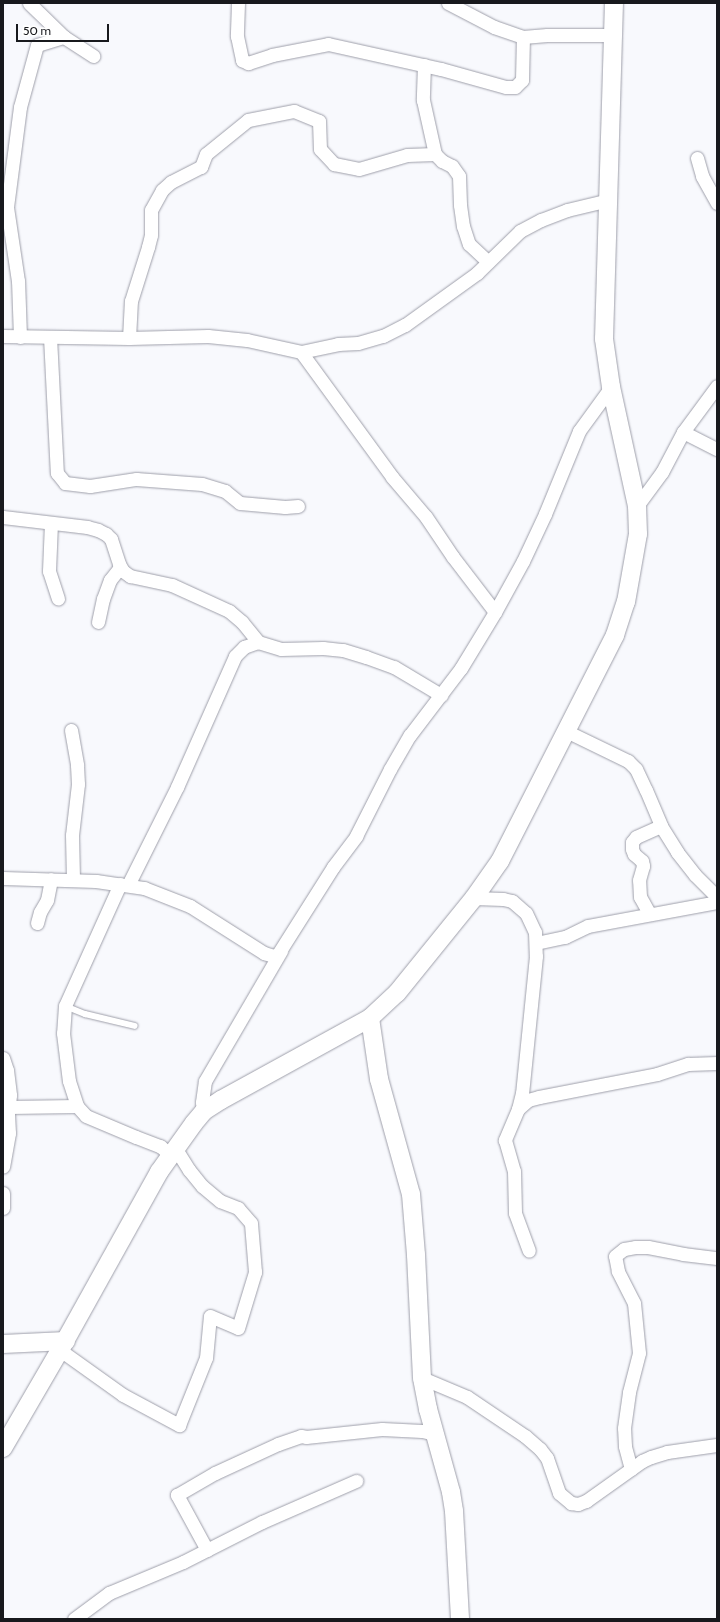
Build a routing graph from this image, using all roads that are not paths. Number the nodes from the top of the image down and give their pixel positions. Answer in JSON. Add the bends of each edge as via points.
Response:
{"nodes":[{"id":1,"x":29,"y":3,"type":"edge"},
{"id":2,"x":238,"y":3,"type":"edge"},
{"id":3,"x":448,"y":3,"type":"edge"},
{"id":4,"x":614,"y":3,"type":"edge"},
{"id":5,"x":614,"y":35,"type":"junction"},
{"id":6,"x":64,"y":37,"type":"junction"},
{"id":7,"x":523,"y":37,"type":"junction"},
{"id":8,"x":93,"y":56,"type":"dead end"},
{"id":9,"x":424,"y":65,"type":"junction"},
{"id":10,"x":435,"y":154,"type":"junction"},
{"id":11,"x":697,"y":158,"type":"dead end"},
{"id":12,"x":609,"y":200,"type":"junction"},
{"id":13,"x":717,"y":203,"type":"edge"},
{"id":14,"x":488,"y":262,"type":"junction"},
{"id":15,"x":3,"y":336,"type":"edge"},
{"id":16,"x":20,"y":337,"type":"junction"},
{"id":17,"x":50,"y":337,"type":"junction"},
{"id":18,"x":129,"y":338,"type":"junction"},
{"id":19,"x":301,"y":352,"type":"junction"},
{"id":20,"x":717,"y":386,"type":"edge"},
{"id":21,"x":611,"y":387,"type":"junction"},
{"id":22,"x":683,"y":432,"type":"junction"},
{"id":23,"x":717,"y":449,"type":"edge"},
{"id":24,"x":298,"y":506,"type":"dead end"},
{"id":25,"x":637,"y":506,"type":"junction"},
{"id":26,"x":3,"y":517,"type":"edge"},
{"id":27,"x":51,"y":523,"type":"junction"},
{"id":28,"x":120,"y":567,"type":"junction"},
{"id":29,"x":58,"y":599,"type":"dead end"},
{"id":30,"x":495,"y":612,"type":"junction"},
{"id":31,"x":98,"y":622,"type":"dead end"},
{"id":32,"x":258,"y":642,"type":"junction"},
{"id":33,"x":441,"y":695,"type":"junction"},
{"id":34,"x":71,"y":730,"type":"dead end"},
{"id":35,"x":566,"y":731,"type":"junction"},
{"id":36,"x":661,"y":826,"type":"junction"},
{"id":37,"x":3,"y":878,"type":"edge"},
{"id":38,"x":51,"y":879,"type":"junction"},
{"id":39,"x":73,"y":879,"type":"junction"},
{"id":40,"x":124,"y":884,"type":"junction"},
{"id":41,"x":717,"y":897,"type":"edge"},
{"id":42,"x":474,"y":898,"type":"junction"},
{"id":43,"x":717,"y":902,"type":"edge"},
{"id":44,"x":649,"y":913,"type":"junction"},
{"id":45,"x":37,"y":923,"type":"dead end"},
{"id":46,"x":536,"y":943,"type":"junction"},
{"id":47,"x":281,"y":951,"type":"junction"},
{"id":48,"x":65,"y":1006,"type":"junction"},
{"id":49,"x":370,"y":1018,"type":"junction"},
{"id":50,"x":135,"y":1026,"type":"dead end"},
{"id":51,"x":3,"y":1058,"type":"edge"},
{"id":52,"x":717,"y":1063,"type":"edge"},
{"id":53,"x":77,"y":1106,"type":"junction"},
{"id":54,"x":9,"y":1107,"type":"junction"},
{"id":55,"x":518,"y":1109,"type":"junction"},
{"id":56,"x":204,"y":1111,"type":"junction"},
{"id":57,"x":172,"y":1154,"type":"junction"},
{"id":58,"x":3,"y":1166,"type":"edge"},
{"id":59,"x":3,"y":1192,"type":"edge"},
{"id":60,"x":3,"y":1208,"type":"edge"},
{"id":61,"x":529,"y":1251,"type":"dead end"},
{"id":62,"x":717,"y":1258,"type":"edge"},
{"id":63,"x":3,"y":1344,"type":"edge"},
{"id":64,"x":63,"y":1345,"type":"junction"},
{"id":65,"x":422,"y":1378,"type":"junction"},
{"id":66,"x":435,"y":1434,"type":"junction"},
{"id":67,"x":717,"y":1445,"type":"edge"},
{"id":68,"x":3,"y":1448,"type":"edge"},
{"id":69,"x":631,"y":1469,"type":"junction"},
{"id":70,"x":356,"y":1481,"type":"dead end"},
{"id":71,"x":207,"y":1550,"type":"junction"},
{"id":72,"x":74,"y":1619,"type":"edge"},
{"id":73,"x":460,"y":1619,"type":"edge"}],
"edges":[{"from":1,"to":6,"type":"street"},
{"from":2,"to":9,"type":"street","via":[[237,36],[242,60],[245,62],[328,44]]},
{"from":3,"to":7,"type":"street","via":[[494,27]]},
{"from":4,"to":5,"type":"street"},
{"from":5,"to":7,"type":"street"},
{"from":5,"to":12,"type":"street"},
{"from":6,"to":8,"type":"street"},
{"from":6,"to":16,"type":"street","via":[[37,45],[20,107],[7,208],[18,281]]},
{"from":7,"to":9,"type":"street","via":[[522,80],[515,87],[506,87]]},
{"from":9,"to":10,"type":"street","via":[[422,100]]},
{"from":10,"to":14,"type":"street","via":[[452,166],[459,176],[463,226],[469,244]]},
{"from":10,"to":18,"type":"street","via":[[407,155],[359,169],[334,164],[320,150],[319,121],[294,111],[248,120],[206,154],[201,167],[171,182],[162,190],[151,210],[151,235],[131,301]]},
{"from":11,"to":13,"type":"street","via":[[702,176]]},
{"from":12,"to":14,"type":"street","via":[[567,210],[541,220],[520,231]]},
{"from":12,"to":21,"type":"street","via":[[604,339]]},
{"from":14,"to":19,"type":"street","via":[[459,287],[396,330],[358,342]]},
{"from":15,"to":16,"type":"street"},
{"from":16,"to":17,"type":"street"},
{"from":17,"to":18,"type":"street"},
{"from":17,"to":24,"type":"street","via":[[57,473],[65,483],[90,486],[136,478],[202,484],[225,492],[240,503]]},
{"from":18,"to":19,"type":"street","via":[[208,336],[246,340]]},
{"from":19,"to":30,"type":"street"},
{"from":20,"to":22,"type":"street"},
{"from":21,"to":25,"type":"street"},
{"from":21,"to":30,"type":"street","via":[[579,431],[523,562]]},
{"from":22,"to":23,"type":"street"},
{"from":22,"to":25,"type":"street","via":[[662,472]]},
{"from":25,"to":35,"type":"street","via":[[638,534],[626,602],[616,635]]},
{"from":26,"to":27,"type":"street"},
{"from":27,"to":28,"type":"street","via":[[87,527],[106,534],[114,545]]},
{"from":27,"to":29,"type":"street","via":[[49,571]]},
{"from":28,"to":31,"type":"street","via":[[110,580]]},
{"from":28,"to":32,"type":"street","via":[[130,576],[172,586],[229,611]]},
{"from":30,"to":33,"type":"street","via":[[461,668]]},
{"from":32,"to":33,"type":"street","via":[[281,649],[343,650],[394,667]]},
{"from":32,"to":40,"type":"street","via":[[244,647],[235,656],[177,787]]},
{"from":33,"to":47,"type":"street","via":[[410,735],[356,836],[333,867]]},
{"from":34,"to":39,"type":"street","via":[[78,784],[72,835]]},
{"from":35,"to":36,"type":"street","via":[[628,761],[640,776]]},
{"from":35,"to":42,"type":"street","via":[[500,861]]},
{"from":36,"to":41,"type":"street","via":[[695,875]]},
{"from":36,"to":44,"type":"street","via":[[636,837],[632,842],[634,854],[642,861],[643,866],[638,880],[640,897]]},
{"from":37,"to":38,"type":"street"},
{"from":38,"to":39,"type":"street"},
{"from":38,"to":45,"type":"street","via":[[47,900]]},
{"from":39,"to":40,"type":"street"},
{"from":40,"to":47,"type":"street","via":[[168,896],[190,906],[270,955],[274,956]]},
{"from":40,"to":48,"type":"street"},
{"from":42,"to":46,"type":"street","via":[[503,899],[520,906],[532,923]]},
{"from":42,"to":49,"type":"street","via":[[397,993]]},
{"from":43,"to":44,"type":"street"},
{"from":44,"to":46,"type":"street","via":[[588,926],[566,937]]},
{"from":46,"to":55,"type":"street","via":[[529,1031]]},
{"from":47,"to":56,"type":"street","via":[[206,1081],[202,1102]]},
{"from":48,"to":50,"type":"lane","via":[[85,1014]]},
{"from":48,"to":53,"type":"street","via":[[63,1033],[69,1081]]},
{"from":49,"to":56,"type":"street"},
{"from":49,"to":65,"type":"street","via":[[373,1053],[379,1079],[411,1194]]},
{"from":51,"to":54,"type":"street","via":[[9,1081]]},
{"from":52,"to":55,"type":"street","via":[[688,1064],[656,1074],[539,1097],[528,1100]]},
{"from":53,"to":54,"type":"street"},
{"from":53,"to":57,"type":"street","via":[[86,1116],[160,1146]]},
{"from":54,"to":58,"type":"street","via":[[9,1132]]},
{"from":55,"to":61,"type":"street","via":[[505,1140],[514,1171],[515,1213]]},
{"from":56,"to":57,"type":"street"},
{"from":57,"to":64,"type":"street","via":[[159,1172]]},
{"from":57,"to":64,"type":"street","via":[[202,1186],[220,1201],[238,1208],[251,1223],[255,1272],[238,1328],[210,1316],[206,1358],[179,1425],[122,1395]]},
{"from":59,"to":60,"type":"street"},
{"from":62,"to":69,"type":"street","via":[[648,1247],[624,1249],[615,1256],[618,1271],[634,1303],[639,1346],[624,1428],[625,1446]]},
{"from":63,"to":64,"type":"street"},
{"from":64,"to":68,"type":"street"},
{"from":65,"to":66,"type":"street"},
{"from":65,"to":69,"type":"street","via":[[467,1397],[525,1436],[547,1458],[559,1493],[571,1503],[586,1501]]},
{"from":66,"to":71,"type":"street","via":[[382,1429],[301,1436],[253,1454],[215,1473],[177,1495]]},
{"from":66,"to":73,"type":"street","via":[[454,1512]]},
{"from":67,"to":69,"type":"street","via":[[667,1452],[651,1457]]},
{"from":70,"to":71,"type":"street","via":[[262,1522]]},
{"from":71,"to":72,"type":"street","via":[[109,1593]]}]}
